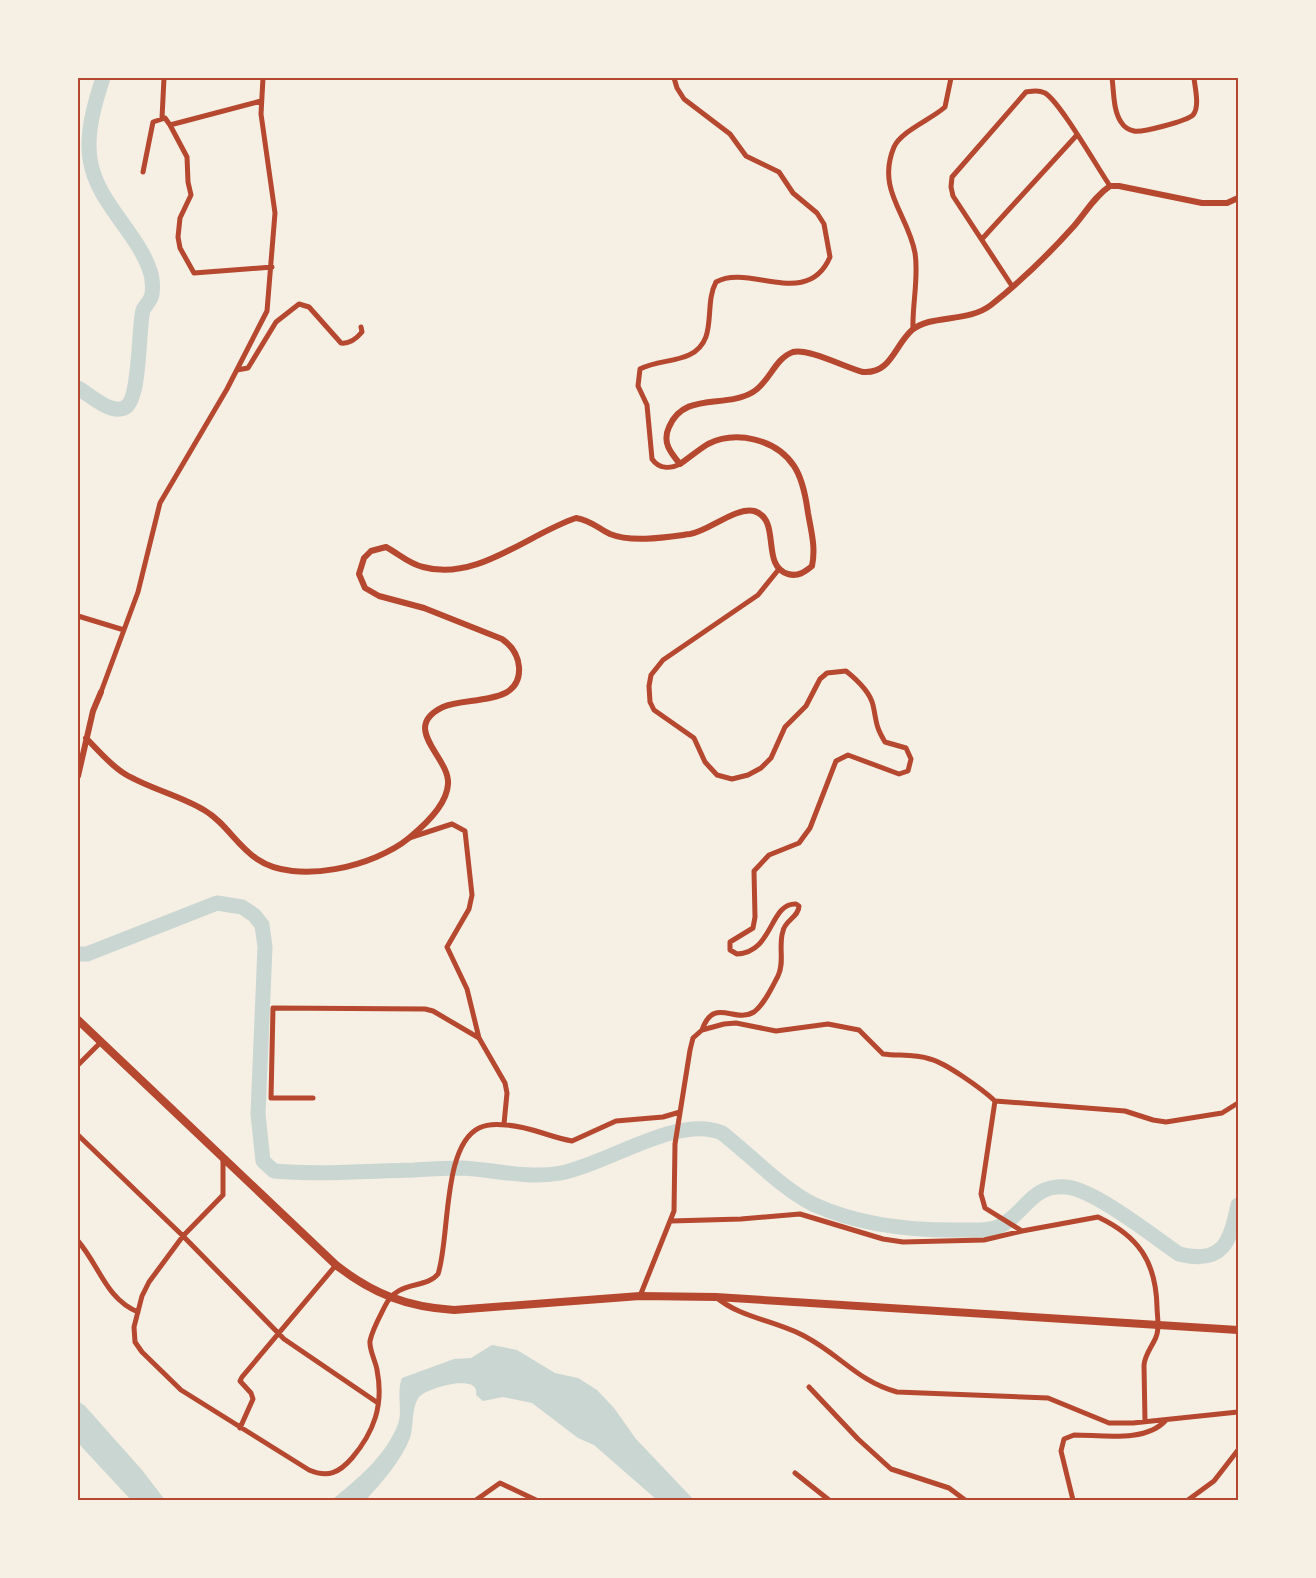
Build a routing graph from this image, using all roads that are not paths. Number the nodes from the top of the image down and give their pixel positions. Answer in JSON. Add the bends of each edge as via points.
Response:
{"nodes":[{"id":1,"x":164,"y":78,"type":"edge"},
{"id":2,"x":263,"y":78,"type":"edge"},
{"id":3,"x":674,"y":78,"type":"edge"},
{"id":4,"x":951,"y":78,"type":"edge"},
{"id":5,"x":1112,"y":78,"type":"edge"},
{"id":6,"x":1194,"y":78,"type":"edge"},
{"id":7,"x":261,"y":101,"type":"junction"},
{"id":8,"x":162,"y":118,"type":"junction"},
{"id":9,"x":170,"y":125,"type":"junction"},
{"id":10,"x":1076,"y":136,"type":"junction"},
{"id":11,"x":143,"y":172,"type":"dead end"},
{"id":12,"x":1110,"y":186,"type":"junction"},
{"id":13,"x":1238,"y":198,"type":"edge"},
{"id":14,"x":982,"y":239,"type":"junction"},
{"id":15,"x":272,"y":267,"type":"junction"},
{"id":16,"x":1012,"y":286,"type":"junction"},
{"id":17,"x":361,"y":327,"type":"dead end"},
{"id":18,"x":913,"y":329,"type":"junction"},
{"id":19,"x":237,"y":370,"type":"junction"},
{"id":20,"x":680,"y":464,"type":"junction"},
{"id":21,"x":779,"y":569,"type":"junction"},
{"id":22,"x":78,"y":616,"type":"edge"},
{"id":23,"x":124,"y":630,"type":"junction"},
{"id":24,"x":101,"y":692,"type":"joint"},
{"id":25,"x":86,"y":738,"type":"junction"},
{"id":26,"x":78,"y":776,"type":"edge"},
{"id":27,"x":408,"y":838,"type":"junction"},
{"id":28,"x":78,"y":1020,"type":"edge"},
{"id":29,"x":702,"y":1030,"type":"junction"},
{"id":30,"x":480,"y":1038,"type":"junction"},
{"id":31,"x":101,"y":1042,"type":"junction"},
{"id":32,"x":78,"y":1065,"type":"edge"},
{"id":33,"x":313,"y":1098,"type":"dead end"},
{"id":34,"x":995,"y":1101,"type":"junction"},
{"id":35,"x":1238,"y":1104,"type":"edge"},
{"id":36,"x":680,"y":1112,"type":"junction"},
{"id":37,"x":504,"y":1124,"type":"junction"},
{"id":38,"x":78,"y":1135,"type":"edge"},
{"id":39,"x":223,"y":1158,"type":"junction"},
{"id":40,"x":671,"y":1221,"type":"junction"},
{"id":41,"x":1021,"y":1230,"type":"junction"},
{"id":42,"x":183,"y":1236,"type":"junction"},
{"id":43,"x":78,"y":1241,"type":"edge"},
{"id":44,"x":336,"y":1265,"type":"junction"},
{"id":45,"x":640,"y":1296,"type":"junction"},
{"id":46,"x":392,"y":1297,"type":"junction"},
{"id":47,"x":716,"y":1297,"type":"junction"},
{"id":48,"x":138,"y":1312,"type":"junction"},
{"id":49,"x":1158,"y":1325,"type":"junction"},
{"id":50,"x":1238,"y":1330,"type":"edge"},
{"id":51,"x":278,"y":1332,"type":"junction"},
{"id":52,"x":809,"y":1386,"type":"dead end"},
{"id":53,"x":378,"y":1402,"type":"junction"},
{"id":54,"x":1238,"y":1412,"type":"edge"},
{"id":55,"x":1166,"y":1420,"type":"junction"},
{"id":56,"x":1145,"y":1422,"type":"junction"},
{"id":57,"x":240,"y":1428,"type":"junction"},
{"id":58,"x":1238,"y":1450,"type":"edge"},
{"id":59,"x":795,"y":1473,"type":"dead end"},
{"id":60,"x":476,"y":1500,"type":"edge"},
{"id":61,"x":536,"y":1500,"type":"edge"},
{"id":62,"x":829,"y":1500,"type":"edge"},
{"id":63,"x":965,"y":1500,"type":"edge"},
{"id":64,"x":1073,"y":1500,"type":"edge"},
{"id":65,"x":1188,"y":1500,"type":"edge"}],
"edges":[{"from":1,"to":8,"type":"street"},
{"from":2,"to":7,"type":"street"},
{"from":3,"to":20,"type":"street","via":[[684,99],[730,134],[746,156],[779,172],[793,193],[817,213],[824,224],[830,257],[816,275],[792,284],[729,276],[716,282],[711,294],[708,331],[698,350],[640,370],[638,386],[647,405],[652,459],[665,468]]},
{"from":4,"to":18,"type":"street","via":[[945,107],[900,139],[894,147],[888,176],[888,185],[915,253]]},
{"from":5,"to":6,"type":"street","via":[[1120,121],[1136,132],[1193,115],[1196,108]]},
{"from":7,"to":9,"type":"street"},
{"from":7,"to":15,"type":"street","via":[[275,213]]},
{"from":8,"to":9,"type":"street","via":[[167,119]]},
{"from":8,"to":11,"type":"street","via":[[151,126]]},
{"from":9,"to":15,"type":"street","via":[[188,160],[191,195],[180,218],[178,237],[180,248],[194,273]]},
{"from":10,"to":12,"type":"street"},
{"from":10,"to":14,"type":"street"},
{"from":10,"to":14,"type":"street","via":[[1050,97],[1042,92],[1026,92],[952,177],[953,196]]},
{"from":12,"to":13,"type":"street","via":[[1215,204]]},
{"from":12,"to":16,"type":"street","via":[[1034,269]]},
{"from":14,"to":16,"type":"street"},
{"from":15,"to":19,"type":"street","via":[[267,311]]},
{"from":16,"to":18,"type":"street","via":[[981,312]]},
{"from":17,"to":19,"type":"street","via":[[359,336],[348,343],[341,343],[309,306],[299,304],[276,322],[248,368]]},
{"from":18,"to":20,"type":"street","via":[[890,361],[876,371],[863,372],[807,352],[794,352],[778,362],[759,389],[750,394],[679,410],[665,436],[667,448]]},
{"from":19,"to":23,"type":"street","via":[[160,503],[141,584]]},
{"from":20,"to":21,"type":"street","via":[[708,444],[740,438],[762,441],[788,459],[799,476],[807,505],[814,557],[812,566],[800,574],[787,574]]},
{"from":21,"to":27,"type":"street","via":[[764,519],[751,511],[735,514],[699,532],[647,537],[610,534],[590,521],[576,518],[484,561],[459,568],[425,568],[386,547],[370,551],[360,566],[360,581],[365,588],[379,596],[424,608],[502,640],[512,648],[518,667],[516,682],[506,693],[443,707],[427,721],[425,732],[428,742],[443,763],[448,783],[440,806]]},
{"from":21,"to":29,"type":"street","via":[[758,595],[662,660],[651,675],[649,686],[654,710],[694,738],[705,762],[717,775],[732,779],[761,768],[771,758],[785,726],[806,706],[820,678],[827,673],[846,671],[873,703],[875,726],[885,742],[906,748],[911,759],[908,771],[900,774],[848,755],[836,761],[810,828],[799,842],[773,852],[754,871],[753,928],[730,942],[730,950],[737,954],[756,948],[778,914],[787,906],[799,906],[798,912],[782,931],[782,964],[778,977],[753,1012],[740,1015],[716,1013],[705,1021]]},
{"from":22,"to":23,"type":"street"},
{"from":23,"to":24,"type":"street"},
{"from":24,"to":25,"type":"street"},
{"from":25,"to":26,"type":"street"},
{"from":25,"to":27,"type":"street","via":[[123,773],[205,810],[256,858],[285,872],[318,873],[343,867],[388,852]]},
{"from":27,"to":30,"type":"street","via":[[452,824],[465,831],[472,895],[447,947],[467,989]]},
{"from":28,"to":31,"type":"main road"},
{"from":29,"to":34,"type":"street","via":[[736,1023],[776,1031],[828,1024],[851,1027],[859,1030],[883,1054],[932,1059]]},
{"from":29,"to":36,"type":"street","via":[[693,1038]]},
{"from":30,"to":33,"type":"street","via":[[425,1009],[272,1008],[271,1098]]},
{"from":30,"to":37,"type":"street","via":[[505,1083]]},
{"from":31,"to":32,"type":"street"},
{"from":31,"to":39,"type":"main road"},
{"from":34,"to":35,"type":"street","via":[[1125,1111],[1166,1122],[1222,1113]]},
{"from":34,"to":41,"type":"street","via":[[981,1194],[985,1208]]},
{"from":36,"to":37,"type":"street","via":[[616,1121],[572,1141]]},
{"from":36,"to":40,"type":"street"},
{"from":37,"to":46,"type":"street","via":[[479,1128],[465,1141],[457,1156],[438,1274],[434,1280],[408,1285]]},
{"from":38,"to":42,"type":"street"},
{"from":39,"to":42,"type":"street","via":[[223,1195]]},
{"from":39,"to":44,"type":"main road"},
{"from":40,"to":41,"type":"street","via":[[800,1214],[903,1242],[984,1240]]},
{"from":40,"to":45,"type":"street"},
{"from":41,"to":49,"type":"street","via":[[1098,1217],[1121,1231],[1139,1246],[1147,1259],[1154,1280]]},
{"from":42,"to":48,"type":"street","via":[[149,1282]]},
{"from":42,"to":51,"type":"street"},
{"from":43,"to":48,"type":"street","via":[[112,1294]]},
{"from":44,"to":46,"type":"main road","via":[[358,1283]]},
{"from":44,"to":51,"type":"street"},
{"from":45,"to":46,"type":"main road","via":[[454,1310],[425,1308]]},
{"from":45,"to":47,"type":"main road"},
{"from":46,"to":53,"type":"street","via":[[386,1303],[370,1342],[378,1374]]},
{"from":47,"to":49,"type":"main road"},
{"from":47,"to":56,"type":"street","via":[[727,1307],[806,1337],[878,1387],[897,1392],[1048,1398],[1109,1423]]},
{"from":48,"to":57,"type":"street","via":[[134,1334],[137,1347],[181,1390]]},
{"from":49,"to":50,"type":"main road"},
{"from":49,"to":56,"type":"street","via":[[1157,1336],[1145,1356]]},
{"from":51,"to":53,"type":"street"},
{"from":51,"to":57,"type":"street","via":[[240,1381],[253,1399]]},
{"from":52,"to":63,"type":"street","via":[[890,1469],[949,1488]]},
{"from":53,"to":57,"type":"street","via":[[376,1420],[362,1446],[338,1472],[329,1475],[310,1470]]},
{"from":54,"to":55,"type":"street"},
{"from":55,"to":56,"type":"street"},
{"from":55,"to":64,"type":"street","via":[[1159,1428],[1142,1434],[1074,1435],[1064,1439],[1061,1451]]},
{"from":58,"to":65,"type":"street","via":[[1214,1481]]},
{"from":59,"to":62,"type":"street"},
{"from":60,"to":61,"type":"street","via":[[500,1484]]}]}
